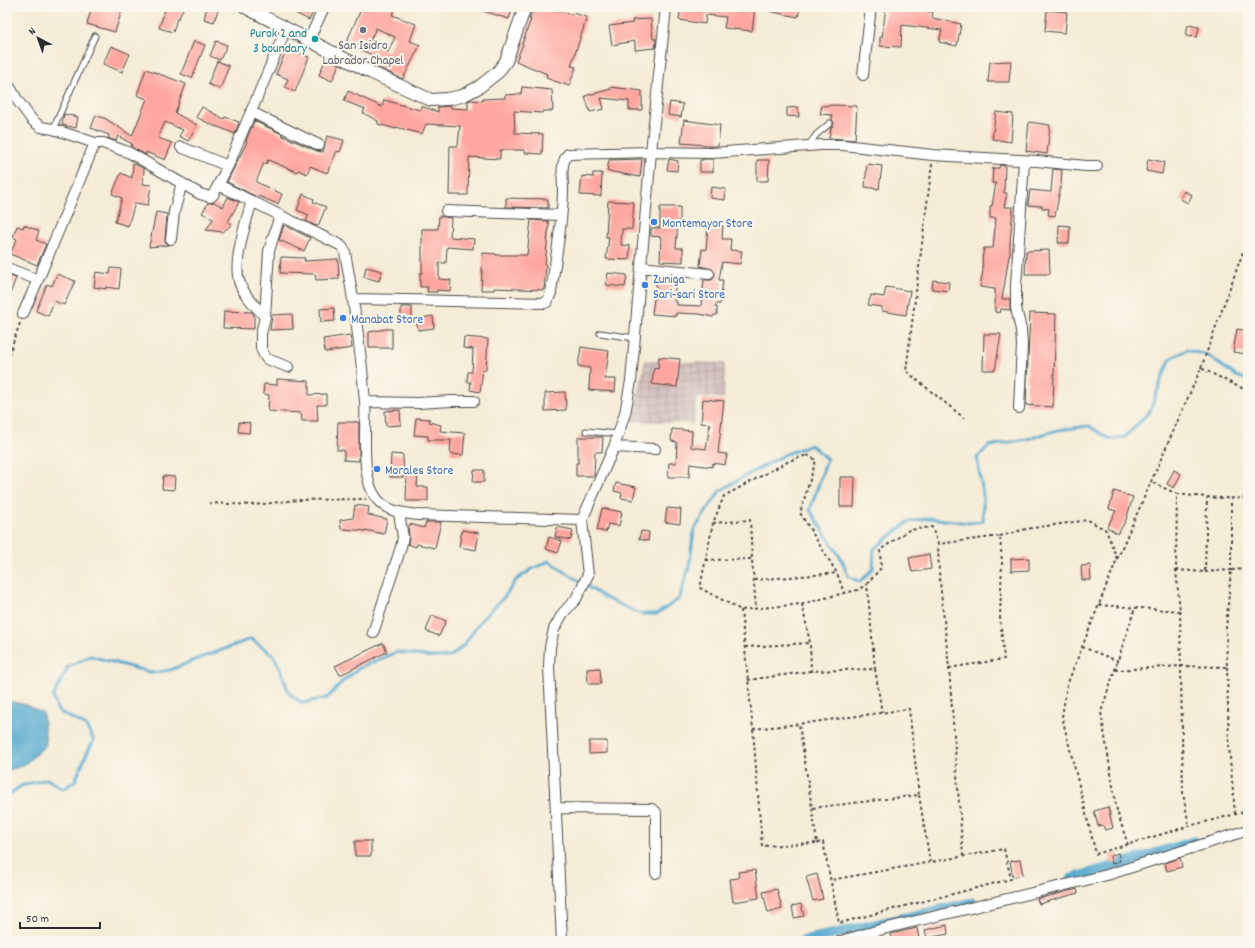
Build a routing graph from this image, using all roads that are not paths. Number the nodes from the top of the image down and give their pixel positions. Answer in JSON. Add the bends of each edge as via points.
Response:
{"nodes":[{"id":1,"x":324,"y":7,"type":"edge"},
{"id":2,"x":525,"y":7,"type":"edge"},
{"id":3,"x":666,"y":7,"type":"edge"},
{"id":4,"x":871,"y":7,"type":"edge"},
{"id":5,"x":249,"y":8,"type":"edge"},
{"id":6,"x":286,"y":29,"type":"junction"},
{"id":7,"x":95,"y":36,"type":"dead end"},
{"id":8,"x":309,"y":40,"type":"junction"},
{"id":9,"x":863,"y":75,"type":"dead end"},
{"id":10,"x":7,"y":82,"type":"edge"},
{"id":11,"x":252,"y":112,"type":"junction"},
{"id":12,"x":830,"y":123,"type":"dead end"},
{"id":13,"x":53,"y":129,"type":"junction"},
{"id":14,"x":95,"y":143,"type":"junction"},
{"id":15,"x":319,"y":145,"type":"dead end"},
{"id":16,"x":807,"y":146,"type":"junction"},
{"id":17,"x":181,"y":147,"type":"dead end"},
{"id":18,"x":651,"y":152,"type":"junction"},
{"id":19,"x":1024,"y":161,"type":"junction"},
{"id":20,"x":228,"y":166,"type":"junction"},
{"id":21,"x":1097,"y":166,"type":"dead end"},
{"id":22,"x":182,"y":183,"type":"junction"},
{"id":23,"x":219,"y":185,"type":"junction"},
{"id":24,"x":252,"y":202,"type":"junction"},
{"id":25,"x":446,"y":211,"type":"dead end"},
{"id":26,"x":561,"y":214,"type":"junction"},
{"id":27,"x":280,"y":215,"type":"junction"},
{"id":28,"x":171,"y":239,"type":"dead end"},
{"id":29,"x":641,"y":267,"type":"junction"},
{"id":30,"x":7,"y":268,"type":"edge"},
{"id":31,"x":709,"y":274,"type":"dead end"},
{"id":32,"x":38,"y":280,"type":"junction"},
{"id":33,"x":354,"y":299,"type":"junction"},
{"id":34,"x":23,"y":314,"type":"road end"},
{"id":35,"x":265,"y":317,"type":"junction"},
{"id":36,"x":600,"y":333,"type":"dead end"},
{"id":37,"x":635,"y":338,"type":"junction"},
{"id":38,"x":288,"y":367,"type":"dead end"},
{"id":39,"x":474,"y":401,"type":"dead end"},
{"id":40,"x":365,"y":402,"type":"junction"},
{"id":41,"x":1019,"y":408,"type":"dead end"},
{"id":42,"x":586,"y":431,"type":"dead end"},
{"id":43,"x":619,"y":434,"type":"junction"},
{"id":44,"x":614,"y":447,"type":"junction"},
{"id":45,"x":655,"y":449,"type":"dead end"},
{"id":46,"x":400,"y":513,"type":"junction"},
{"id":47,"x":582,"y":520,"type":"junction"},
{"id":48,"x":373,"y":632,"type":"dead end"},
{"id":49,"x":556,"y":808,"type":"junction"},
{"id":50,"x":1248,"y":830,"type":"edge"},
{"id":51,"x":656,"y":873,"type":"dead end"},
{"id":52,"x":562,"y":941,"type":"edge"},
{"id":53,"x":841,"y":941,"type":"edge"}],
"edges":[{"from":1,"to":8,"type":"street"},
{"from":2,"to":8,"type":"street","via":[[506,61],[498,72],[479,87],[462,96],[448,99],[431,100],[405,89]]},
{"from":3,"to":18,"type":"street"},
{"from":4,"to":9,"type":"street"},
{"from":5,"to":6,"type":"street"},
{"from":6,"to":8,"type":"street"},
{"from":6,"to":11,"type":"street"},
{"from":7,"to":13,"type":"lane"},
{"from":10,"to":13,"type":"street","via":[[32,120],[41,127]]},
{"from":11,"to":15,"type":"street","via":[[298,137]]},
{"from":11,"to":20,"type":"street"},
{"from":12,"to":16,"type":"lane"},
{"from":13,"to":14,"type":"street"},
{"from":14,"to":22,"type":"street","via":[[104,143],[130,153]]},
{"from":14,"to":32,"type":"street"},
{"from":16,"to":18,"type":"street","via":[[712,154]]},
{"from":16,"to":19,"type":"street","via":[[843,145],[933,155]]},
{"from":17,"to":20,"type":"street"},
{"from":18,"to":26,"type":"street","via":[[568,154],[563,163]]},
{"from":18,"to":29,"type":"street"},
{"from":19,"to":21,"type":"street"},
{"from":19,"to":41,"type":"street","via":[[1016,286],[1016,308],[1022,345]]},
{"from":20,"to":23,"type":"street"},
{"from":22,"to":23,"type":"street","via":[[210,197]]},
{"from":22,"to":28,"type":"street","via":[[174,212]]},
{"from":23,"to":24,"type":"street"},
{"from":24,"to":27,"type":"street"},
{"from":24,"to":35,"type":"street","via":[[244,226],[238,275],[242,289]]},
{"from":25,"to":26,"type":"street"},
{"from":26,"to":33,"type":"street","via":[[551,292],[545,303]]},
{"from":27,"to":33,"type":"street","via":[[344,248]]},
{"from":27,"to":35,"type":"street","via":[[269,251]]},
{"from":29,"to":31,"type":"street"},
{"from":29,"to":37,"type":"street"},
{"from":30,"to":32,"type":"street"},
{"from":32,"to":34,"type":"street"},
{"from":33,"to":40,"type":"street"},
{"from":35,"to":38,"type":"street","via":[[261,348],[268,359]]},
{"from":36,"to":37,"type":"lane"},
{"from":37,"to":43,"type":"street","via":[[631,381]]},
{"from":39,"to":40,"type":"street"},
{"from":40,"to":46,"type":"street","via":[[368,483],[377,500]]},
{"from":42,"to":43,"type":"lane"},
{"from":43,"to":44,"type":"street"},
{"from":44,"to":45,"type":"street"},
{"from":44,"to":47,"type":"street"},
{"from":46,"to":47,"type":"street"},
{"from":46,"to":48,"type":"street","via":[[403,537],[401,547]]},
{"from":47,"to":49,"type":"street","via":[[588,575],[576,599],[563,613],[554,629],[550,647]]},
{"from":49,"to":51,"type":"street","via":[[652,809],[656,812]]},
{"from":49,"to":52,"type":"street"},
{"from":50,"to":53,"type":"street","via":[[1107,875]]}]}
